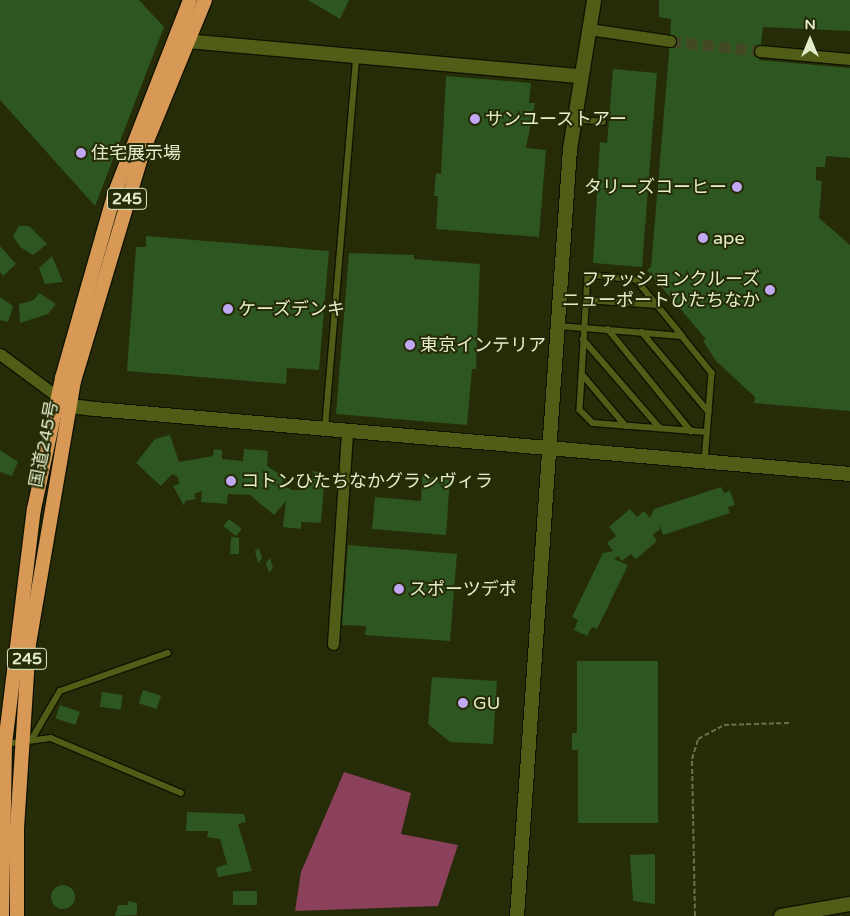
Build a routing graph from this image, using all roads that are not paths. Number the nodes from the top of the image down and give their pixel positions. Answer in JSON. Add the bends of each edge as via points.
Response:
{"nodes":[{"id":1,"x":190,"y":0,"type":"edge"},
{"id":2,"x":205,"y":0,"type":"edge"},
{"id":3,"x":594,"y":0,"type":"edge"},
{"id":4,"x":588,"y":29,"type":"junction"},
{"id":5,"x":186,"y":41,"type":"junction"},
{"id":6,"x":670,"y":41,"type":"tunnel mouth"},
{"id":7,"x":760,"y":51,"type":"tunnel mouth"},
{"id":8,"x":356,"y":57,"type":"junction"},
{"id":9,"x":850,"y":59,"type":"edge"},
{"id":10,"x":578,"y":76,"type":"junction"},
{"id":11,"x":573,"y":119,"type":"junction"},
{"id":12,"x":603,"y":122,"type":"dead end"},
{"id":13,"x":586,"y":300,"type":"junction"},
{"id":14,"x":657,"y":305,"type":"junction"},
{"id":15,"x":556,"y":326,"type":"junction"},
{"id":16,"x":584,"y":327,"type":"junction"},
{"id":17,"x":608,"y":329,"type":"junction"},
{"id":18,"x":642,"y":332,"type":"junction"},
{"id":19,"x":682,"y":336,"type":"junction"},
{"id":20,"x":583,"y":339,"type":"junction"},
{"id":21,"x":0,"y":354,"type":"edge"},
{"id":22,"x":582,"y":374,"type":"junction"},
{"id":23,"x":58,"y":397,"type":"junction"},
{"id":24,"x":70,"y":406,"type":"junction"},
{"id":25,"x":709,"y":412,"type":"junction"},
{"id":26,"x":626,"y":426,"type":"junction"},
{"id":27,"x":660,"y":428,"type":"junction"},
{"id":28,"x":325,"y":429,"type":"junction"},
{"id":29,"x":347,"y":431,"type":"junction"},
{"id":30,"x":691,"y":431,"type":"junction"},
{"id":31,"x":707,"y":432,"type":"junction"},
{"id":32,"x":548,"y":448,"type":"junction"},
{"id":33,"x":705,"y":462,"type":"junction"},
{"id":34,"x":850,"y":474,"type":"edge"},
{"id":35,"x":333,"y":644,"type":"dead end"},
{"id":36,"x":168,"y":653,"type":"dead end"},
{"id":37,"x":27,"y":738,"type":"junction"},
{"id":38,"x":3,"y":744,"type":"edge"},
{"id":39,"x":181,"y":793,"type":"dead end"},
{"id":40,"x":850,"y":904,"type":"edge"},
{"id":41,"x":2,"y":916,"type":"edge"},
{"id":42,"x":17,"y":916,"type":"edge"},
{"id":43,"x":517,"y":916,"type":"edge"},
{"id":44,"x":781,"y":916,"type":"edge"}],
"edges":[{"from":1,"to":23,"type":"highway","name":"国道245号","number":"245","via":[[114,195]]},
{"from":2,"to":5,"type":"highway","name":"国道245号","number":"245"},
{"from":3,"to":4,"type":"street"},
{"from":4,"to":6,"type":"street"},
{"from":4,"to":10,"type":"street"},
{"from":5,"to":8,"type":"street"},
{"from":5,"to":24,"type":"highway","name":"国道245号","number":"245","via":[[127,200]]},
{"from":7,"to":9,"type":"street"},
{"from":8,"to":10,"type":"street"},
{"from":8,"to":28,"type":"lane"},
{"from":10,"to":11,"type":"street"},
{"from":11,"to":12,"type":"lane"},
{"from":11,"to":15,"type":"street"},
{"from":13,"to":14,"type":"lane"},
{"from":13,"to":14,"type":"lane","via":[[588,275],[636,280]]},
{"from":13,"to":16,"type":"lane"},
{"from":14,"to":19,"type":"lane"},
{"from":15,"to":16,"type":"lane"},
{"from":15,"to":32,"type":"street"},
{"from":16,"to":17,"type":"lane"},
{"from":16,"to":20,"type":"lane"},
{"from":17,"to":18,"type":"lane"},
{"from":17,"to":30,"type":"lane"},
{"from":18,"to":19,"type":"lane"},
{"from":18,"to":25,"type":"lane"},
{"from":19,"to":25,"type":"lane","via":[[712,373]]},
{"from":20,"to":22,"type":"lane"},
{"from":20,"to":27,"type":"lane"},
{"from":21,"to":23,"type":"street"},
{"from":22,"to":26,"type":"lane"},
{"from":22,"to":26,"type":"lane","via":[[580,410],[593,423]]},
{"from":23,"to":24,"type":"street"},
{"from":23,"to":38,"type":"highway","name":"国道245号","number":"245","via":[[34,509]]},
{"from":24,"to":28,"type":"street"},
{"from":24,"to":37,"type":"highway","name":"国道245号","number":"245","via":[[36,590]]},
{"from":25,"to":31,"type":"lane"},
{"from":26,"to":27,"type":"lane"},
{"from":27,"to":30,"type":"lane"},
{"from":28,"to":29,"type":"street"},
{"from":29,"to":32,"type":"street"},
{"from":29,"to":35,"type":"street"},
{"from":30,"to":31,"type":"lane"},
{"from":31,"to":33,"type":"lane"},
{"from":32,"to":33,"type":"street"},
{"from":32,"to":43,"type":"street"},
{"from":33,"to":34,"type":"street"},
{"from":36,"to":37,"type":"lane","via":[[60,691]]},
{"from":37,"to":38,"type":"lane"},
{"from":37,"to":39,"type":"lane","via":[[51,738],[113,760]]},
{"from":37,"to":42,"type":"highway","name":"国道245号","number":"245"},
{"from":38,"to":41,"type":"highway","name":"国道245号","number":"245"},
{"from":40,"to":44,"type":"street"}]}
